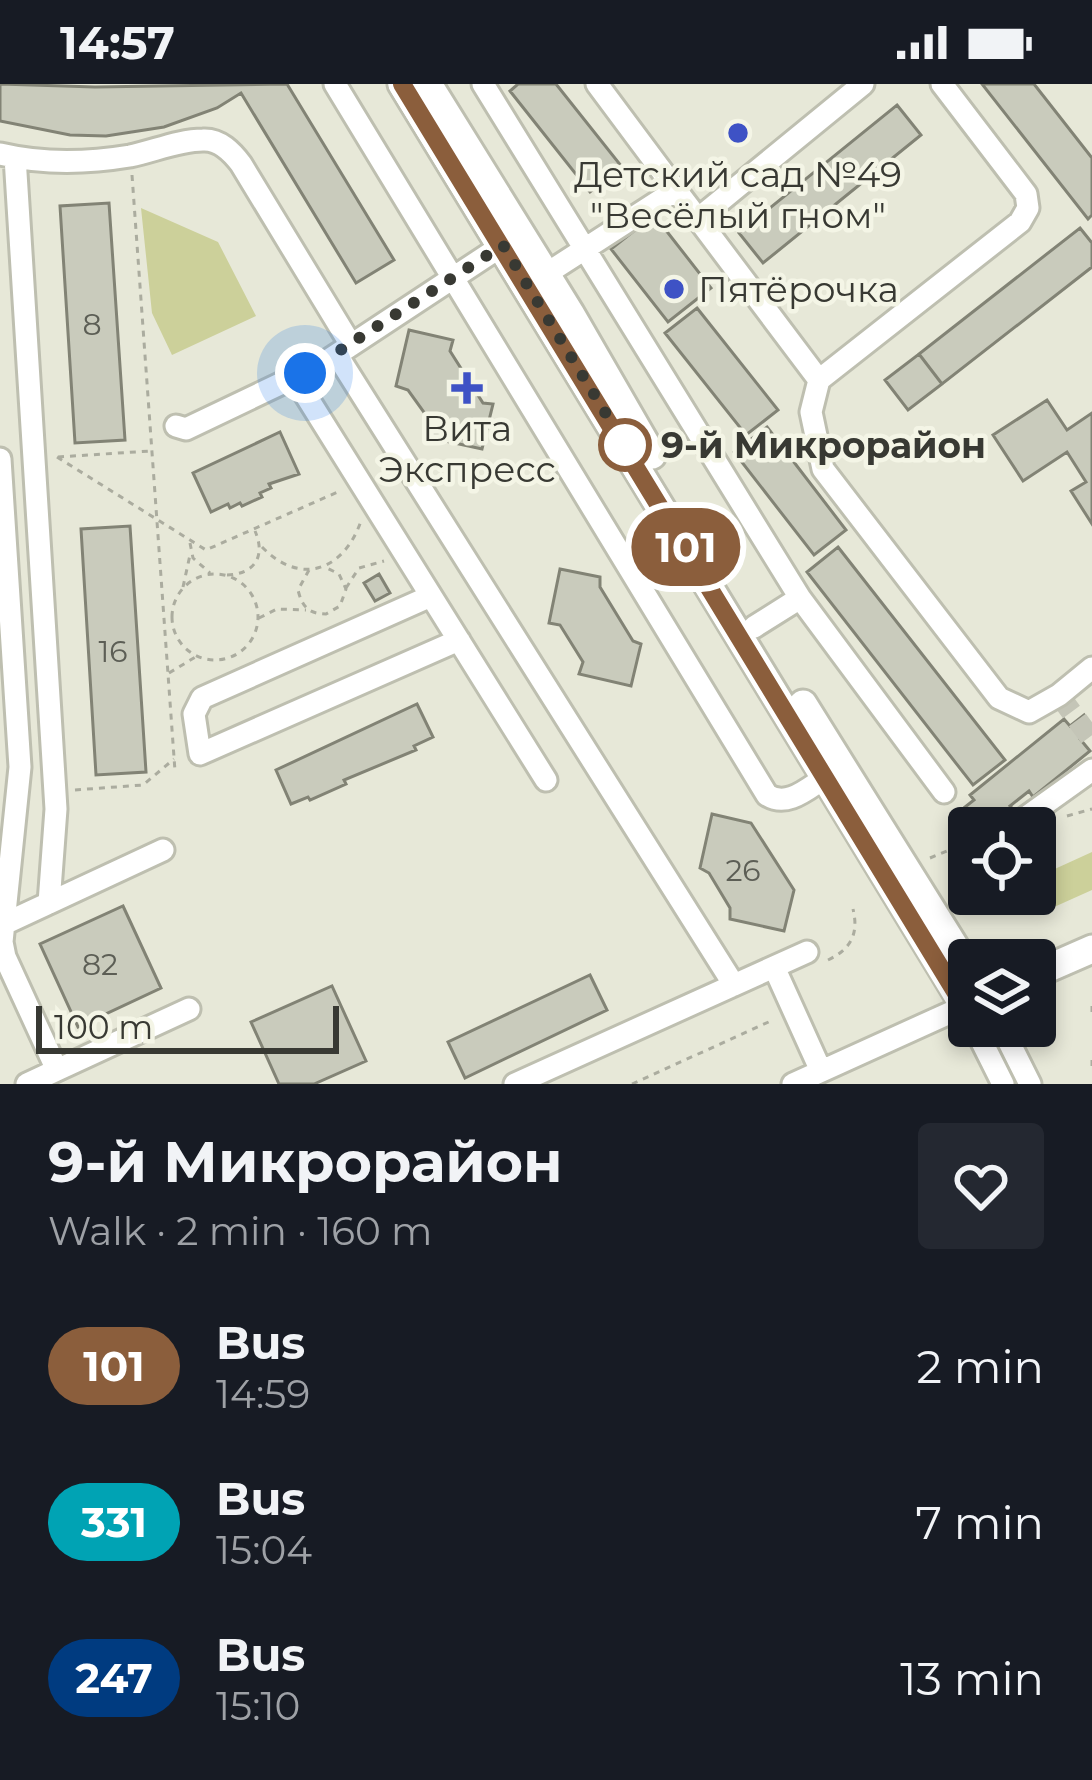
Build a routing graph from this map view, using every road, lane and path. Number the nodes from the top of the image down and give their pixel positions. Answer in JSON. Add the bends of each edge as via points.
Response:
{"nodes":[{"id":1,"x":335,"y":84,"type":"edge"},
{"id":2,"x":402,"y":84,"type":"edge"},
{"id":3,"x":428,"y":84,"type":"edge"},
{"id":4,"x":483,"y":84,"type":"edge"},
{"id":5,"x":597,"y":84,"type":"edge"},
{"id":6,"x":863,"y":84,"type":"edge"},
{"id":7,"x":942,"y":84,"type":"edge"},
{"id":8,"x":131,"y":155,"type":"junction"},
{"id":9,"x":7,"y":156,"type":"edge"},
{"id":10,"x":676,"y":190,"type":"junction"},
{"id":11,"x":698,"y":219,"type":"junction"},
{"id":12,"x":512,"y":239,"type":"junction"},
{"id":13,"x":585,"y":249,"type":"junction"},
{"id":14,"x":453,"y":278,"type":"junction"},
{"id":15,"x":537,"y":280,"type":"junction"},
{"id":16,"x":344,"y":350,"type":"junction"},
{"id":17,"x":296,"y":378,"type":"junction"},
{"id":18,"x":819,"y":380,"type":"junction"},
{"id":19,"x":176,"y":426,"type":"dead end"},
{"id":20,"x":152,"y":451,"type":"junction"},
{"id":21,"x":34,"y":459,"type":"junction"},
{"id":22,"x":0,"y":460,"type":"edge"},
{"id":23,"x":364,"y":489,"type":"junction"},
{"id":24,"x":156,"y":520,"type":"junction"},
{"id":25,"x":255,"y":530,"type":"junction"},
{"id":26,"x":189,"y":541,"type":"junction"},
{"id":27,"x":262,"y":547,"type":"junction"},
{"id":28,"x":190,"y":550,"type":"junction"},
{"id":29,"x":403,"y":551,"type":"junction"},
{"id":30,"x":323,"y":567,"type":"junction"},
{"id":31,"x":309,"y":570,"type":"junction"},
{"id":32,"x":211,"y":574,"type":"junction"},
{"id":33,"x":225,"y":575,"type":"junction"},
{"id":34,"x":183,"y":588,"type":"junction"},
{"id":35,"x":346,"y":589,"type":"junction"},
{"id":36,"x":431,"y":596,"type":"junction"},
{"id":37,"x":800,"y":598,"type":"junction"},
{"id":38,"x":309,"y":611,"type":"junction"},
{"id":39,"x":257,"y":619,"type":"junction"},
{"id":40,"x":754,"y":627,"type":"junction"},
{"id":41,"x":459,"y":640,"type":"junction"},
{"id":42,"x":197,"y":656,"type":"junction"},
{"id":43,"x":1092,"y":668,"type":"edge"},
{"id":44,"x":168,"y":674,"type":"junction"},
{"id":45,"x":175,"y":759,"type":"junction"},
{"id":46,"x":54,"y":764,"type":"junction"},
{"id":47,"x":20,"y":767,"type":"junction"},
{"id":48,"x":1092,"y":770,"type":"edge"},
{"id":49,"x":176,"y":771,"type":"dead end"},
{"id":50,"x":826,"y":777,"type":"junction"},
{"id":51,"x":546,"y":780,"type":"dead end"},
{"id":52,"x":55,"y":791,"type":"junction"},
{"id":53,"x":944,"y":792,"type":"dead end"},
{"id":54,"x":1040,"y":807,"type":"edge"},
{"id":55,"x":163,"y":850,"type":"dead end"},
{"id":56,"x":948,"y":851,"type":"edge"},
{"id":57,"x":928,"y":859,"type":"dead end"},
{"id":58,"x":49,"y":903,"type":"junction"},
{"id":59,"x":854,"y":909,"type":"dead end"},
{"id":60,"x":2,"y":925,"type":"edge"},
{"id":61,"x":950,"y":939,"type":"edge"},
{"id":62,"x":1092,"y":949,"type":"edge"},
{"id":63,"x":815,"y":957,"type":"joint"},
{"id":64,"x":1056,"y":965,"type":"edge"},
{"id":65,"x":774,"y":967,"type":"junction"},
{"id":66,"x":948,"y":978,"type":"edge"},
{"id":67,"x":734,"y":985,"type":"junction"},
{"id":68,"x":1092,"y":1006,"type":"edge"},
{"id":69,"x":190,"y":1009,"type":"dead end"},
{"id":70,"x":794,"y":1011,"type":"junction"},
{"id":71,"x":1092,"y":1017,"type":"edge"},
{"id":72,"x":948,"y":1021,"type":"edge"},
{"id":73,"x":986,"y":1047,"type":"edge"},
{"id":74,"x":1012,"y":1047,"type":"edge"},
{"id":75,"x":1092,"y":1060,"type":"edge"},
{"id":76,"x":1092,"y":1068,"type":"edge"},
{"id":77,"x":57,"y":1070,"type":"junction"},
{"id":78,"x":821,"y":1071,"type":"junction"},
{"id":79,"x":27,"y":1084,"type":"edge"},
{"id":80,"x":515,"y":1084,"type":"edge"},
{"id":81,"x":632,"y":1084,"type":"edge"},
{"id":82,"x":793,"y":1084,"type":"edge"},
{"id":83,"x":1004,"y":1084,"type":"edge"},
{"id":84,"x":1030,"y":1084,"type":"edge"}],
"edges":[{"from":1,"to":14,"type":"street"},
{"from":2,"to":12,"type":"main road"},
{"from":3,"to":12,"type":"main road"},
{"from":4,"to":13,"type":"street"},
{"from":5,"to":10,"type":"street"},
{"from":6,"to":11,"type":"street"},
{"from":7,"to":18,"type":"street","via":[[1026,194],[1028,208]]},
{"from":8,"to":9,"type":"street"},
{"from":8,"to":16,"type":"street","via":[[203,140],[235,155]]},
{"from":8,"to":20,"type":"path"},
{"from":9,"to":21,"type":"street"},
{"from":10,"to":11,"type":"street"},
{"from":10,"to":13,"type":"street"},
{"from":11,"to":18,"type":"street"},
{"from":12,"to":14,"type":"street"},
{"from":12,"to":15,"type":"main road"},
{"from":13,"to":15,"type":"street"},
{"from":13,"to":37,"type":"street"},
{"from":14,"to":16,"type":"street"},
{"from":14,"to":50,"type":"street","via":[[767,795],[789,800]]},
{"from":15,"to":40,"type":"main road"},
{"from":15,"to":50,"type":"main road"},
{"from":16,"to":17,"type":"street"},
{"from":16,"to":67,"type":"street"},
{"from":17,"to":19,"type":"street","via":[[186,429]]},
{"from":17,"to":23,"type":"street"},
{"from":18,"to":43,"type":"street","via":[[811,412],[823,469],[999,698],[1029,712]]},
{"from":20,"to":24,"type":"path"},
{"from":20,"to":24,"type":"path","via":[[58,457]]},
{"from":21,"to":22,"type":"street"},
{"from":21,"to":46,"type":"street"},
{"from":22,"to":47,"type":"street"},
{"from":23,"to":25,"type":"path"},
{"from":23,"to":29,"type":"street"},
{"from":23,"to":30,"type":"path","via":[[353,542]]},
{"from":24,"to":26,"type":"path"},
{"from":24,"to":44,"type":"path"},
{"from":25,"to":26,"type":"path","via":[[209,550]]},
{"from":25,"to":27,"type":"path"},
{"from":26,"to":28,"type":"path"},
{"from":27,"to":31,"type":"path","via":[[281,564]]},
{"from":27,"to":33,"type":"path","via":[[248,571]]},
{"from":28,"to":32,"type":"path"},
{"from":28,"to":34,"type":"path"},
{"from":29,"to":35,"type":"path","via":[[359,568]]},
{"from":29,"to":36,"type":"street"},
{"from":30,"to":31,"type":"path"},
{"from":30,"to":35,"type":"path","via":[[339,574]]},
{"from":31,"to":38,"type":"path","via":[[298,590]]},
{"from":32,"to":33,"type":"path"},
{"from":32,"to":34,"type":"path"},
{"from":33,"to":39,"type":"path","via":[[252,596]]},
{"from":34,"to":42,"type":"path","via":[[172,626]]},
{"from":35,"to":38,"type":"path","via":[[335,610]]},
{"from":36,"to":41,"type":"street"},
{"from":36,"to":41,"type":"street","via":[[202,698],[194,714],[200,754]]},
{"from":37,"to":40,"type":"street"},
{"from":37,"to":53,"type":"street"},
{"from":38,"to":39,"type":"path","via":[[277,609]]},
{"from":39,"to":42,"type":"path","via":[[250,641],[232,656]]},
{"from":40,"to":61,"type":"main road"},
{"from":41,"to":51,"type":"street"},
{"from":42,"to":44,"type":"path"},
{"from":44,"to":45,"type":"path"},
{"from":45,"to":49,"type":"path"},
{"from":45,"to":52,"type":"path","via":[[143,785]]},
{"from":46,"to":47,"type":"street"},
{"from":46,"to":52,"type":"street"},
{"from":47,"to":60,"type":"street"},
{"from":48,"to":54,"type":"street"},
{"from":50,"to":66,"type":"main road"},
{"from":52,"to":58,"type":"street"},
{"from":55,"to":58,"type":"street"},
{"from":56,"to":57,"type":"path"},
{"from":58,"to":60,"type":"street"},
{"from":59,"to":63,"type":"path","via":[[849,946]]},
{"from":60,"to":77,"type":"street","via":[[5,957]]},
{"from":62,"to":64,"type":"main road"},
{"from":63,"to":65,"type":"street"},
{"from":65,"to":67,"type":"street"},
{"from":65,"to":70,"type":"street"},
{"from":67,"to":80,"type":"street"},
{"from":68,"to":71,"type":"path"},
{"from":69,"to":77,"type":"street"},
{"from":70,"to":78,"type":"street"},
{"from":70,"to":81,"type":"path"},
{"from":72,"to":78,"type":"street"},
{"from":73,"to":83,"type":"street"},
{"from":74,"to":84,"type":"street"},
{"from":75,"to":76,"type":"path"},
{"from":77,"to":79,"type":"street"},
{"from":78,"to":82,"type":"street"}]}
